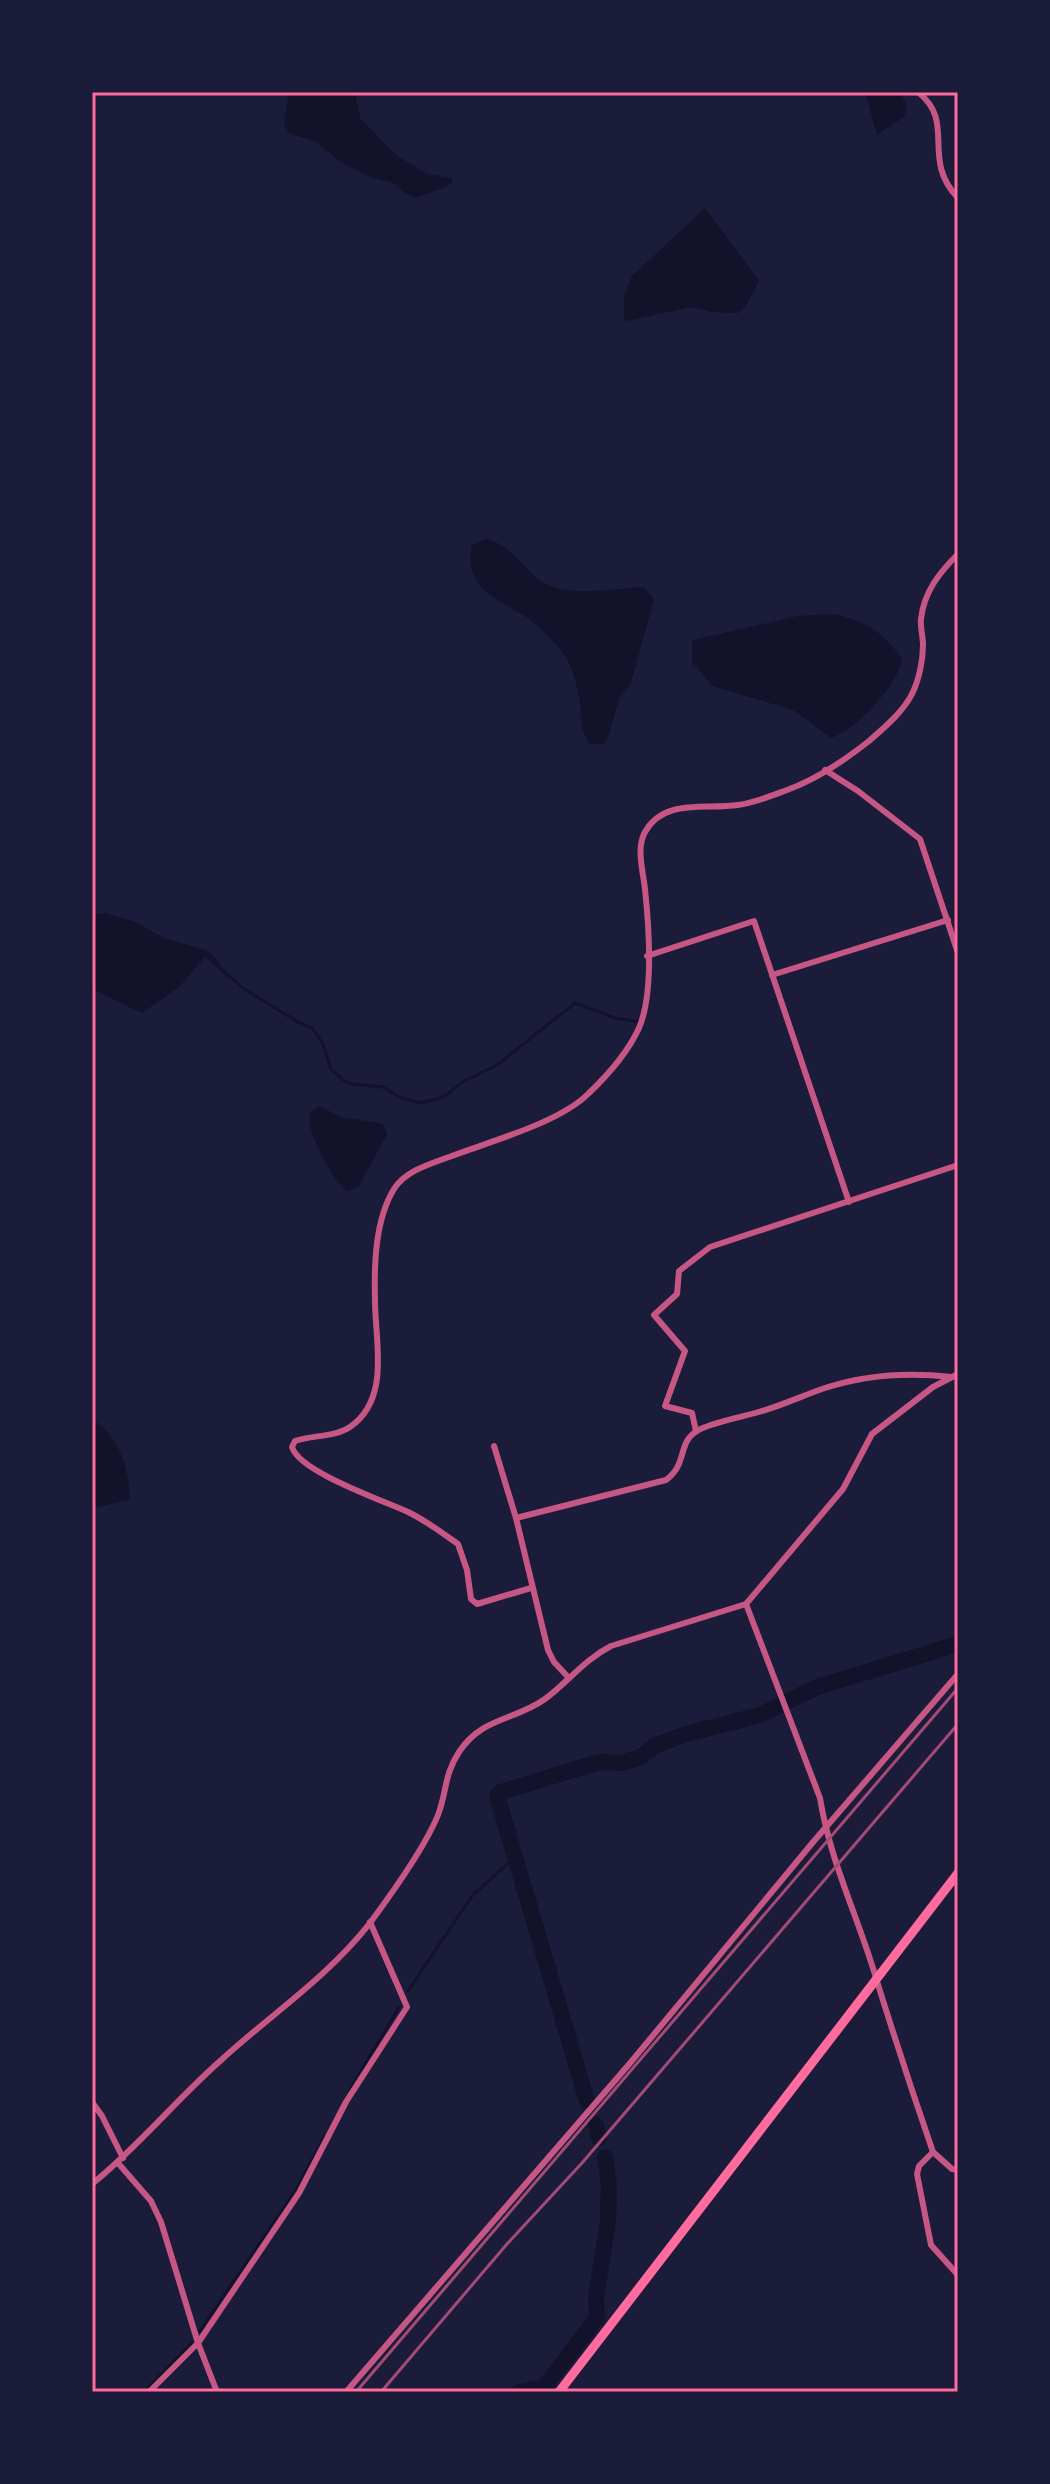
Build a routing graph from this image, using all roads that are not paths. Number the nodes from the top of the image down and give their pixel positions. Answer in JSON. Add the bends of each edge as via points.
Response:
{"nodes":[{"id":1,"x":918,"y":92,"type":"edge"},
{"id":2,"x":958,"y":198,"type":"edge"},
{"id":3,"x":958,"y":554,"type":"edge"},
{"id":4,"x":825,"y":770,"type":"junction"},
{"id":5,"x":948,"y":920,"type":"junction"},
{"id":6,"x":958,"y":953,"type":"edge"},
{"id":7,"x":647,"y":956,"type":"junction"},
{"id":8,"x":772,"y":975,"type":"junction"},
{"id":9,"x":958,"y":1165,"type":"edge"},
{"id":10,"x":849,"y":1202,"type":"junction"},
{"id":11,"x":956,"y":1376,"type":"edge"},
{"id":12,"x":696,"y":1431,"type":"junction"},
{"id":13,"x":494,"y":1446,"type":"dead end"},
{"id":14,"x":516,"y":1518,"type":"junction"},
{"id":15,"x":531,"y":1588,"type":"junction"},
{"id":16,"x":746,"y":1604,"type":"junction"},
{"id":17,"x":958,"y":1674,"type":"edge"},
{"id":18,"x":568,"y":1677,"type":"junction"},
{"id":19,"x":825,"y":1829,"type":"junction"},
{"id":20,"x":958,"y":1873,"type":"edge"},
{"id":21,"x":370,"y":1922,"type":"junction"},
{"id":22,"x":877,"y":1980,"type":"junction"},
{"id":23,"x":92,"y":2102,"type":"edge"},
{"id":24,"x":933,"y":2152,"type":"junction"},
{"id":25,"x":120,"y":2161,"type":"junction"},
{"id":26,"x":958,"y":2170,"type":"edge"},
{"id":27,"x":92,"y":2184,"type":"edge"},
{"id":28,"x":958,"y":2273,"type":"edge"},
{"id":29,"x":198,"y":2343,"type":"junction"},
{"id":30,"x":149,"y":2392,"type":"edge"},
{"id":31,"x":217,"y":2392,"type":"edge"},
{"id":32,"x":346,"y":2392,"type":"edge"},
{"id":33,"x":559,"y":2392,"type":"edge"}],
"edges":[{"from":1,"to":2,"type":"street","via":[[933,106],[942,176]]},
{"from":3,"to":4,"type":"street","via":[[926,596],[920,622],[923,649],[912,696],[870,740]]},
{"from":4,"to":5,"type":"street","via":[[920,839]]},
{"from":4,"to":7,"type":"street","via":[[742,805],[679,807],[652,821],[640,852]]},
{"from":5,"to":6,"type":"street"},
{"from":5,"to":8,"type":"street"},
{"from":7,"to":8,"type":"street","via":[[754,921]]},
{"from":7,"to":15,"type":"street","via":[[639,1028],[586,1096],[547,1119],[419,1169],[397,1184],[380,1224],[376,1389],[362,1417],[349,1428],[295,1441],[292,1447],[297,1458],[313,1468],[409,1512],[458,1544],[471,1599],[477,1604]]},
{"from":8,"to":10,"type":"street"},
{"from":9,"to":10,"type":"street"},
{"from":10,"to":12,"type":"street","via":[[710,1247],[679,1271],[677,1294],[654,1315],[685,1351],[665,1406],[692,1413]]},
{"from":11,"to":12,"type":"street","via":[[914,1372],[853,1379]]},
{"from":11,"to":16,"type":"street","via":[[933,1387],[872,1434],[843,1489]]},
{"from":12,"to":14,"type":"street","via":[[682,1450],[676,1473],[666,1480]]},
{"from":13,"to":14,"type":"street"},
{"from":14,"to":15,"type":"street"},
{"from":15,"to":18,"type":"street","via":[[548,1650]]},
{"from":16,"to":18,"type":"street","via":[[611,1646]]},
{"from":16,"to":19,"type":"street","via":[[820,1798]]},
{"from":17,"to":19,"type":"street"},
{"from":18,"to":21,"type":"street","via":[[541,1702],[494,1721],[469,1738],[447,1772],[437,1818]]},
{"from":19,"to":22,"type":"street"},
{"from":19,"to":32,"type":"street"},
{"from":20,"to":22,"type":"highway"},
{"from":21,"to":25,"type":"street","via":[[311,1987],[217,2063]]},
{"from":21,"to":29,"type":"street","via":[[407,2007],[346,2102],[299,2193]]},
{"from":22,"to":24,"type":"street"},
{"from":22,"to":33,"type":"highway"},
{"from":23,"to":25,"type":"street"},
{"from":24,"to":26,"type":"street"},
{"from":24,"to":28,"type":"street","via":[[917,2174],[928,2236],[939,2256]]},
{"from":25,"to":27,"type":"street"},
{"from":25,"to":29,"type":"street","via":[[161,2222]]},
{"from":29,"to":30,"type":"street"},
{"from":29,"to":31,"type":"street"}]}
